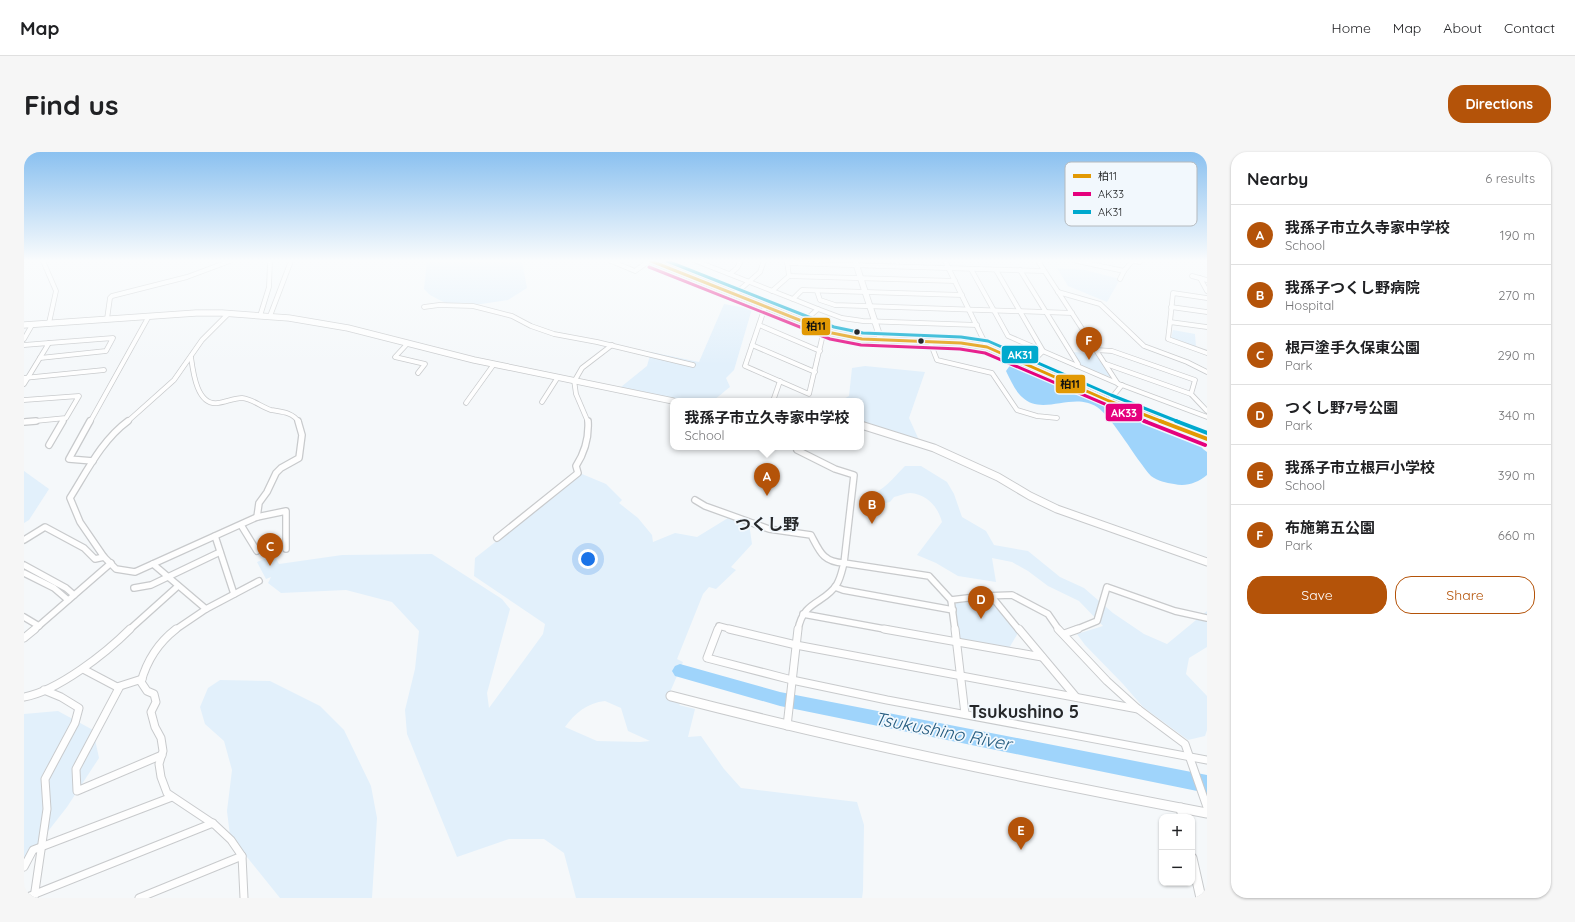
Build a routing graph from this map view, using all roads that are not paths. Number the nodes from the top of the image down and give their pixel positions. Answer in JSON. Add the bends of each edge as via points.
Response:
{"nodes":[{"id":1,"x":962,"y":295,"type":"edge"},
{"id":2,"x":55,"y":296,"type":"edge"},
{"id":3,"x":113,"y":296,"type":"edge"},
{"id":4,"x":266,"y":296,"type":"edge"},
{"id":5,"x":278,"y":296,"type":"edge"},
{"id":6,"x":739,"y":296,"type":"edge"},
{"id":7,"x":785,"y":296,"type":"edge"},
{"id":8,"x":796,"y":296,"type":"edge"},
{"id":9,"x":819,"y":296,"type":"edge"},
{"id":10,"x":866,"y":296,"type":"edge"},
{"id":11,"x":986,"y":296,"type":"edge"},
{"id":12,"x":1011,"y":296,"type":"edge"},
{"id":13,"x":1036,"y":296,"type":"edge"},
{"id":14,"x":1061,"y":296,"type":"edge"},
{"id":15,"x":1071,"y":296,"type":"edge"},
{"id":16,"x":1173,"y":296,"type":"edge"},
{"id":17,"x":1192,"y":296,"type":"edge"},
{"id":18,"x":1207,"y":298,"type":"edge"},
{"id":19,"x":793,"y":299,"type":"junction"},
{"id":20,"x":424,"y":306,"type":"dead end"},
{"id":21,"x":765,"y":307,"type":"junction"},
{"id":22,"x":870,"y":307,"type":"junction"},
{"id":23,"x":1172,"y":307,"type":"junction"},
{"id":24,"x":818,"y":309,"type":"junction"},
{"id":25,"x":969,"y":310,"type":"junction"},
{"id":26,"x":994,"y":311,"type":"junction"},
{"id":27,"x":1020,"y":312,"type":"junction"},
{"id":28,"x":1046,"y":312,"type":"junction"},
{"id":29,"x":1207,"y":312,"type":"edge"},
{"id":30,"x":229,"y":313,"type":"junction"},
{"id":31,"x":1072,"y":313,"type":"junction"},
{"id":32,"x":149,"y":316,"type":"junction"},
{"id":33,"x":260,"y":316,"type":"junction"},
{"id":34,"x":270,"y":316,"type":"junction"},
{"id":35,"x":107,"y":319,"type":"junction"},
{"id":36,"x":803,"y":322,"type":"junction"},
{"id":37,"x":875,"y":322,"type":"junction"},
{"id":38,"x":1170,"y":322,"type":"junction"},
{"id":39,"x":49,"y":323,"type":"junction"},
{"id":40,"x":24,"y":325,"type":"edge"},
{"id":41,"x":32,"y":325,"type":"junction"},
{"id":42,"x":759,"y":325,"type":"junction"},
{"id":43,"x":977,"y":325,"type":"junction"},
{"id":44,"x":1207,"y":327,"type":"edge"},
{"id":45,"x":824,"y":330,"type":"junction"},
{"id":46,"x":24,"y":339,"type":"edge"},
{"id":47,"x":881,"y":340,"type":"junction"},
{"id":48,"x":930,"y":342,"type":"junction"},
{"id":49,"x":49,"y":343,"type":"junction"},
{"id":50,"x":408,"y":343,"type":"junction"},
{"id":51,"x":24,"y":345,"type":"edge"},
{"id":52,"x":612,"y":345,"type":"junction"},
{"id":53,"x":752,"y":345,"type":"junction"},
{"id":54,"x":987,"y":347,"type":"junction"},
{"id":55,"x":1096,"y":350,"type":"junction"},
{"id":56,"x":820,"y":351,"type":"junction"},
{"id":57,"x":1043,"y":351,"type":"junction"},
{"id":58,"x":1207,"y":353,"type":"edge"},
{"id":59,"x":191,"y":357,"type":"junction"},
{"id":60,"x":40,"y":358,"type":"junction"},
{"id":61,"x":494,"y":364,"type":"junction"},
{"id":62,"x":1106,"y":364,"type":"junction"},
{"id":63,"x":693,"y":365,"type":"dead end"},
{"id":64,"x":1029,"y":365,"type":"junction"},
{"id":65,"x":1077,"y":366,"type":"junction"},
{"id":66,"x":104,"y":370,"type":"dead end"},
{"id":67,"x":815,"y":372,"type":"junction"},
{"id":68,"x":1207,"y":372,"type":"edge"},
{"id":69,"x":418,"y":373,"type":"dead end"},
{"id":70,"x":558,"y":377,"type":"junction"},
{"id":71,"x":26,"y":378,"type":"edge"},
{"id":72,"x":574,"y":380,"type":"junction"},
{"id":73,"x":780,"y":381,"type":"junction"},
{"id":74,"x":24,"y":384,"type":"edge"},
{"id":75,"x":1120,"y":385,"type":"junction"},
{"id":76,"x":1191,"y":394,"type":"junction"},
{"id":77,"x":774,"y":398,"type":"edge"},
{"id":78,"x":24,"y":400,"type":"edge"},
{"id":79,"x":670,"y":400,"type":"edge"},
{"id":80,"x":1109,"y":401,"type":"junction"},
{"id":81,"x":542,"y":402,"type":"dead end"},
{"id":82,"x":466,"y":403,"type":"dead end"},
{"id":83,"x":1207,"y":410,"type":"edge"},
{"id":84,"x":1207,"y":417,"type":"edge"},
{"id":85,"x":64,"y":418,"type":"junction"},
{"id":86,"x":1057,"y":418,"type":"dead end"},
{"id":87,"x":24,"y":422,"type":"edge"},
{"id":88,"x":864,"y":426,"type":"edge"},
{"id":89,"x":1207,"y":439,"type":"edge"},
{"id":90,"x":49,"y":445,"type":"dead end"},
{"id":91,"x":797,"y":450,"type":"edge"},
{"id":92,"x":93,"y":461,"type":"junction"},
{"id":93,"x":695,"y":500,"type":"dead end"},
{"id":94,"x":257,"y":517,"type":"junction"},
{"id":95,"x":241,"y":525,"type":"junction"},
{"id":96,"x":215,"y":536,"type":"junction"},
{"id":97,"x":497,"y":538,"type":"dead end"},
{"id":98,"x":24,"y":540,"type":"edge"},
{"id":99,"x":286,"y":549,"type":"dead end"},
{"id":100,"x":257,"y":551,"type":"dead end"},
{"id":101,"x":220,"y":552,"type":"junction"},
{"id":102,"x":104,"y":556,"type":"junction"},
{"id":103,"x":1207,"y":562,"type":"edge"},
{"id":104,"x":111,"y":563,"type":"junction"},
{"id":105,"x":844,"y":563,"type":"junction"},
{"id":106,"x":153,"y":564,"type":"junction"},
{"id":107,"x":24,"y":565,"type":"edge"},
{"id":108,"x":24,"y":573,"type":"edge"},
{"id":109,"x":167,"y":577,"type":"junction"},
{"id":110,"x":259,"y":581,"type":"dead end"},
{"id":111,"x":178,"y":586,"type":"junction"},
{"id":112,"x":835,"y":587,"type":"junction"},
{"id":113,"x":134,"y":588,"type":"dead end"},
{"id":114,"x":234,"y":594,"type":"junction"},
{"id":115,"x":74,"y":595,"type":"junction"},
{"id":116,"x":992,"y":596,"type":"junction"},
{"id":117,"x":68,"y":600,"type":"junction"},
{"id":118,"x":952,"y":600,"type":"junction"},
{"id":119,"x":206,"y":609,"type":"junction"},
{"id":120,"x":953,"y":610,"type":"junction"},
{"id":121,"x":804,"y":614,"type":"junction"},
{"id":122,"x":24,"y":617,"type":"edge"},
{"id":123,"x":1207,"y":618,"type":"edge"},
{"id":124,"x":39,"y":626,"type":"junction"},
{"id":125,"x":1064,"y":634,"type":"junction"},
{"id":126,"x":24,"y":638,"type":"edge"},
{"id":127,"x":957,"y":642,"type":"junction"},
{"id":128,"x":796,"y":645,"type":"junction"},
{"id":129,"x":1042,"y":657,"type":"junction"},
{"id":130,"x":83,"y":669,"type":"junction"},
{"id":131,"x":961,"y":677,"type":"junction"},
{"id":132,"x":142,"y":679,"type":"junction"},
{"id":133,"x":792,"y":680,"type":"junction"},
{"id":134,"x":117,"y":687,"type":"junction"},
{"id":135,"x":44,"y":690,"type":"junction"},
{"id":136,"x":671,"y":696,"type":"dead end"},
{"id":137,"x":24,"y":697,"type":"edge"},
{"id":138,"x":1076,"y":698,"type":"junction"},
{"id":139,"x":1138,"y":709,"type":"junction"},
{"id":140,"x":965,"y":714,"type":"junction"},
{"id":141,"x":787,"y":726,"type":"junction"},
{"id":142,"x":162,"y":755,"type":"junction"},
{"id":143,"x":1189,"y":756,"type":"junction"},
{"id":144,"x":1207,"y":760,"type":"edge"},
{"id":145,"x":172,"y":797,"type":"junction"},
{"id":146,"x":1207,"y":807,"type":"edge"},
{"id":147,"x":1182,"y":813,"type":"edge"},
{"id":148,"x":1207,"y":813,"type":"edge"},
{"id":149,"x":213,"y":823,"type":"junction"},
{"id":150,"x":40,"y":848,"type":"junction"},
{"id":151,"x":242,"y":856,"type":"junction"},
{"id":152,"x":24,"y":867,"type":"edge"},
{"id":153,"x":1195,"y":871,"type":"edge"},
{"id":154,"x":34,"y":896,"type":"edge"},
{"id":155,"x":25,"y":898,"type":"edge"},
{"id":156,"x":140,"y":898,"type":"edge"},
{"id":157,"x":244,"y":898,"type":"edge"},
{"id":158,"x":1201,"y":898,"type":"edge"}],
"edges":[{"from":1,"to":25,"type":"street"},
{"from":2,"to":39,"type":"street"},
{"from":3,"to":35,"type":"street","via":[[110,298]]},
{"from":4,"to":33,"type":"street"},
{"from":5,"to":34,"type":"street"},
{"from":6,"to":21,"type":"street"},
{"from":7,"to":19,"type":"street"},
{"from":8,"to":19,"type":"street"},
{"from":9,"to":22,"type":"street","via":[[820,300],[835,305]]},
{"from":10,"to":22,"type":"street"},
{"from":11,"to":26,"type":"street"},
{"from":12,"to":27,"type":"street"},
{"from":13,"to":28,"type":"street"},
{"from":14,"to":31,"type":"street"},
{"from":15,"to":68,"type":"street","via":[[1100,304],[1144,346]]},
{"from":16,"to":23,"type":"street"},
{"from":17,"to":18,"type":"street"},
{"from":19,"to":24,"type":"street"},
{"from":20,"to":52,"type":"street","via":[[473,306],[512,316],[548,332]]},
{"from":21,"to":36,"type":"street"},
{"from":21,"to":42,"type":"street"},
{"from":22,"to":25,"type":"street"},
{"from":22,"to":37,"type":"street"},
{"from":23,"to":29,"type":"street"},
{"from":23,"to":38,"type":"street"},
{"from":24,"to":36,"type":"street"},
{"from":24,"to":37,"type":"street","via":[[842,318]]},
{"from":25,"to":26,"type":"street"},
{"from":25,"to":43,"type":"street"},
{"from":26,"to":27,"type":"street"},
{"from":26,"to":57,"type":"street","via":[[1008,336]]},
{"from":27,"to":28,"type":"street"},
{"from":27,"to":57,"type":"street"},
{"from":28,"to":31,"type":"street"},
{"from":28,"to":65,"type":"street"},
{"from":30,"to":32,"type":"street"},
{"from":30,"to":33,"type":"street"},
{"from":30,"to":59,"type":"street","via":[[202,340]]},
{"from":31,"to":55,"type":"street"},
{"from":32,"to":35,"type":"street"},
{"from":32,"to":92,"type":"street","via":[[69,459]]},
{"from":33,"to":34,"type":"street"},
{"from":34,"to":50,"type":"street","via":[[348,328]]},
{"from":35,"to":39,"type":"street"},
{"from":36,"to":45,"type":"street"},
{"from":37,"to":43,"type":"street"},
{"from":37,"to":47,"type":"street"},
{"from":38,"to":44,"type":"street"},
{"from":38,"to":58,"type":"street","via":[[1168,339]]},
{"from":39,"to":41,"type":"street"},
{"from":40,"to":41,"type":"street"},
{"from":41,"to":46,"type":"street"},
{"from":42,"to":53,"type":"street"},
{"from":42,"to":56,"type":"street"},
{"from":43,"to":54,"type":"street"},
{"from":45,"to":47,"type":"street","via":[[847,337]]},
{"from":45,"to":56,"type":"street"},
{"from":47,"to":48,"type":"street"},
{"from":48,"to":54,"type":"street"},
{"from":48,"to":86,"type":"street","via":[[937,360],[992,373],[1017,410]]},
{"from":49,"to":51,"type":"street"},
{"from":49,"to":60,"type":"street"},
{"from":49,"to":60,"type":"street","via":[[112,338],[106,351]]},
{"from":50,"to":61,"type":"street"},
{"from":50,"to":69,"type":"street","via":[[395,357],[425,364]]},
{"from":52,"to":63,"type":"street"},
{"from":52,"to":72,"type":"street","via":[[582,368]]},
{"from":53,"to":67,"type":"street"},
{"from":53,"to":73,"type":"street","via":[[745,366]]},
{"from":54,"to":64,"type":"street"},
{"from":55,"to":62,"type":"street"},
{"from":55,"to":76,"type":"street","via":[[1112,351],[1195,380]]},
{"from":56,"to":67,"type":"street"},
{"from":57,"to":64,"type":"street"},
{"from":57,"to":65,"type":"street"},
{"from":59,"to":92,"type":"street","via":[[174,380],[116,430]]},
{"from":59,"to":94,"type":"street","via":[[196,382],[206,400],[217,404],[247,398],[269,409],[294,416],[297,420],[303,437],[299,458],[276,473],[259,503]]},
{"from":60,"to":71,"type":"street"},
{"from":61,"to":70,"type":"street"},
{"from":61,"to":82,"type":"street"},
{"from":62,"to":75,"type":"street"},
{"from":62,"to":76,"type":"street"},
{"from":64,"to":80,"type":"street"},
{"from":65,"to":75,"type":"street"},
{"from":66,"to":71,"type":"street"},
{"from":67,"to":73,"type":"street","via":[[809,394]]},
{"from":70,"to":72,"type":"street"},
{"from":70,"to":81,"type":"street"},
{"from":71,"to":74,"type":"street"},
{"from":72,"to":79,"type":"street"},
{"from":72,"to":97,"type":"street","via":[[573,387],[587,424],[587,437],[582,456],[576,466],[578,473]]},
{"from":73,"to":77,"type":"street"},
{"from":75,"to":80,"type":"street"},
{"from":75,"to":84,"type":"street"},
{"from":76,"to":83,"type":"street"},
{"from":78,"to":85,"type":"street","via":[[79,396]]},
{"from":80,"to":89,"type":"street"},
{"from":85,"to":87,"type":"street"},
{"from":85,"to":90,"type":"street"},
{"from":88,"to":103,"type":"street","via":[[939,450],[992,474],[1057,509]]},
{"from":91,"to":105,"type":"street","via":[[835,469],[854,475]]},
{"from":92,"to":102,"type":"street","via":[[70,498],[80,522]]},
{"from":93,"to":105,"type":"street","via":[[705,506],[769,528],[811,535],[824,558]]},
{"from":94,"to":95,"type":"street"},
{"from":94,"to":99,"type":"street","via":[[286,511]]},
{"from":95,"to":96,"type":"street"},
{"from":95,"to":100,"type":"street"},
{"from":96,"to":101,"type":"street"},
{"from":96,"to":106,"type":"street"},
{"from":98,"to":102,"type":"street","via":[[45,527],[84,548],[95,559]]},
{"from":101,"to":109,"type":"street"},
{"from":101,"to":114,"type":"street"},
{"from":102,"to":104,"type":"street"},
{"from":104,"to":106,"type":"street","via":[[116,569],[135,572]]},
{"from":104,"to":115,"type":"street"},
{"from":105,"to":112,"type":"street","via":[[841,579]]},
{"from":105,"to":118,"type":"street","via":[[930,576]]},
{"from":106,"to":109,"type":"street"},
{"from":107,"to":115,"type":"street","via":[[59,583]]},
{"from":108,"to":117,"type":"street","via":[[64,594]]},
{"from":109,"to":111,"type":"street"},
{"from":109,"to":113,"type":"street","via":[[151,585]]},
{"from":110,"to":114,"type":"street"},
{"from":111,"to":119,"type":"street"},
{"from":111,"to":130,"type":"street"},
{"from":112,"to":120,"type":"street"},
{"from":112,"to":121,"type":"street","via":[[809,606]]},
{"from":114,"to":119,"type":"street"},
{"from":115,"to":117,"type":"street"},
{"from":116,"to":118,"type":"street"},
{"from":116,"to":125,"type":"street","via":[[1012,595],[1048,614]]},
{"from":116,"to":129,"type":"street"},
{"from":117,"to":124,"type":"street"},
{"from":118,"to":120,"type":"street"},
{"from":119,"to":132,"type":"street","via":[[170,634],[152,653]]},
{"from":120,"to":127,"type":"street"},
{"from":121,"to":127,"type":"street"},
{"from":121,"to":128,"type":"street","via":[[799,623]]},
{"from":122,"to":124,"type":"street"},
{"from":123,"to":125,"type":"street","via":[[1175,612],[1107,587],[1097,621]]},
{"from":124,"to":126,"type":"street"},
{"from":125,"to":139,"type":"street","via":[[1107,681]]},
{"from":127,"to":129,"type":"street"},
{"from":127,"to":131,"type":"street"},
{"from":128,"to":131,"type":"street"},
{"from":128,"to":133,"type":"street"},
{"from":128,"to":133,"type":"street","via":[[719,626],[707,658]]},
{"from":129,"to":138,"type":"street"},
{"from":130,"to":134,"type":"street"},
{"from":130,"to":135,"type":"street"},
{"from":131,"to":138,"type":"street"},
{"from":131,"to":140,"type":"street"},
{"from":132,"to":134,"type":"street"},
{"from":132,"to":142,"type":"street","via":[[141,682],[147,691],[154,694],[156,702],[151,712],[161,738]]},
{"from":133,"to":140,"type":"street"},
{"from":133,"to":141,"type":"street"},
{"from":134,"to":142,"type":"street","via":[[119,688],[76,769],[77,791]]},
{"from":135,"to":137,"type":"street"},
{"from":135,"to":150,"type":"street","via":[[79,708],[75,723],[45,780],[47,808]]},
{"from":136,"to":141,"type":"street"},
{"from":138,"to":139,"type":"street"},
{"from":139,"to":143,"type":"street","via":[[1185,744]]},
{"from":140,"to":143,"type":"street"},
{"from":141,"to":147,"type":"street"},
{"from":142,"to":145,"type":"street","via":[[159,764],[160,777],[167,793]]},
{"from":143,"to":144,"type":"street"},
{"from":143,"to":146,"type":"street"},
{"from":145,"to":149,"type":"street"},
{"from":145,"to":150,"type":"street"},
{"from":147,"to":148,"type":"street"},
{"from":149,"to":151,"type":"street","via":[[231,840]]},
{"from":149,"to":154,"type":"street"},
{"from":150,"to":152,"type":"street","via":[[33,850]]},
{"from":150,"to":154,"type":"street"},
{"from":151,"to":156,"type":"street"},
{"from":151,"to":157,"type":"street"},
{"from":153,"to":158,"type":"street"},
{"from":154,"to":155,"type":"street"}]}
